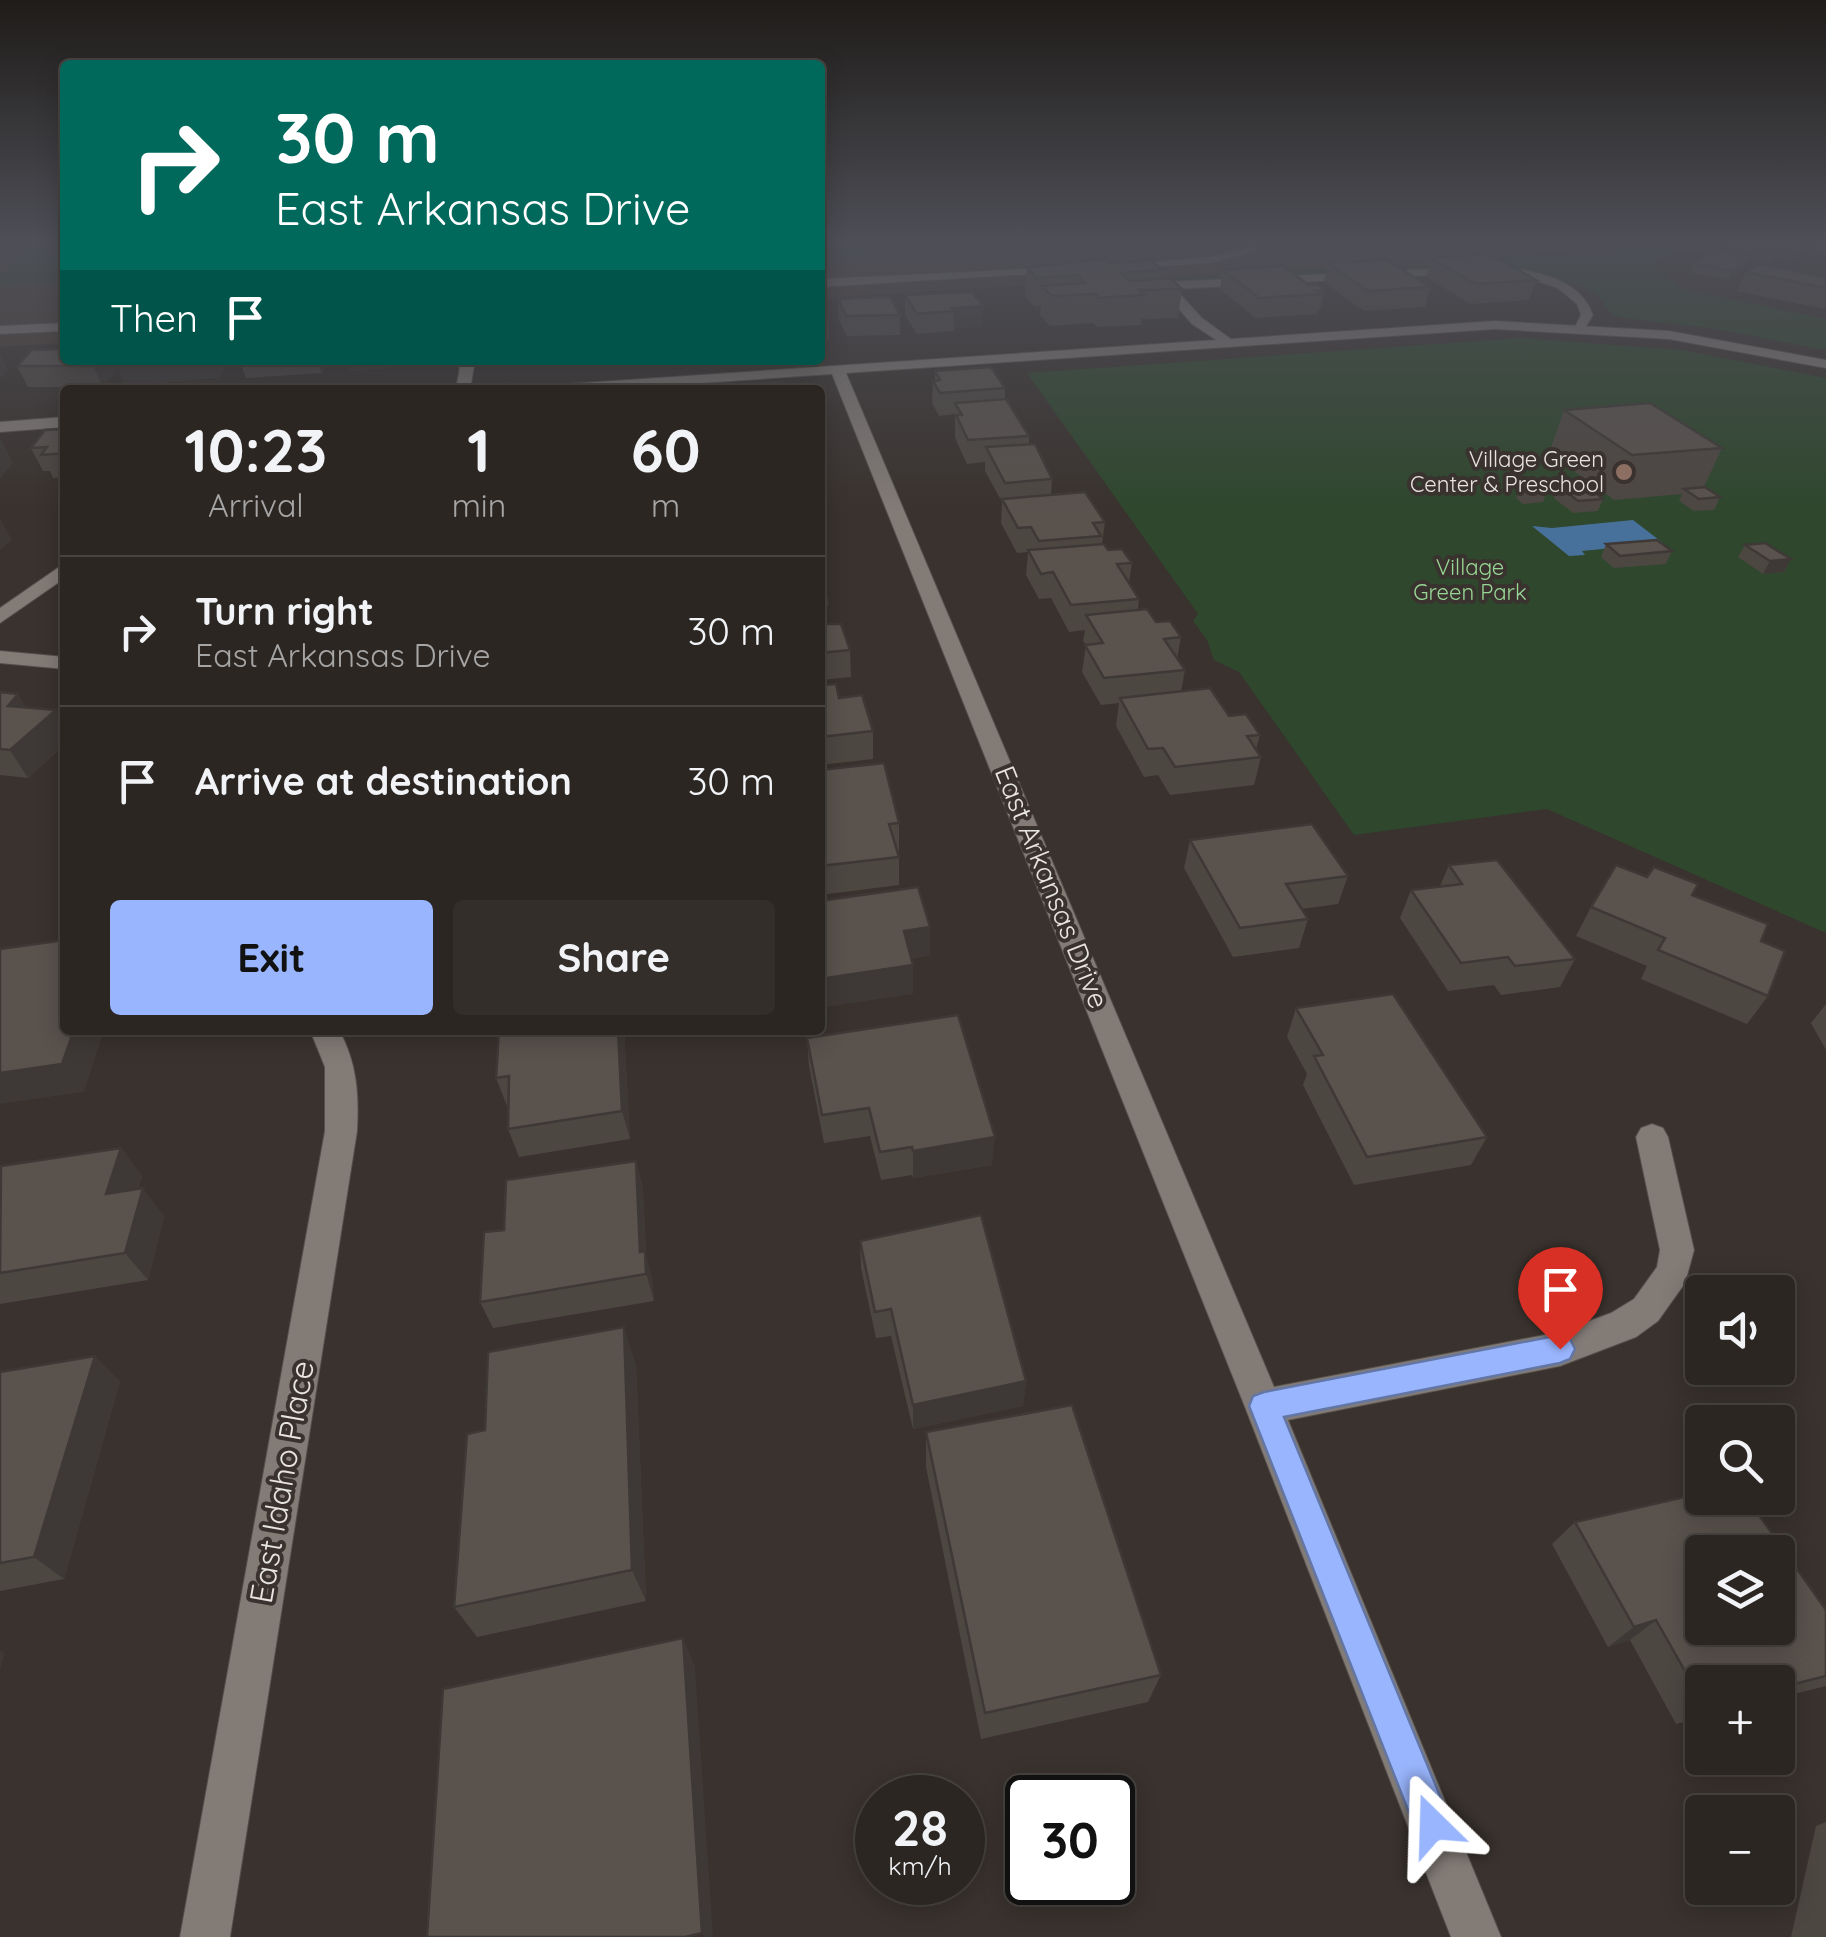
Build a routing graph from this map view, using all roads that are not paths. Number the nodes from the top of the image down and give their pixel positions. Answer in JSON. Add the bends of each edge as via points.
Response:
{"nodes":[{"id":1,"x":1213,"y":332,"type":"edge"},
{"id":2,"x":1378,"y":332,"type":"edge"},
{"id":3,"x":1622,"y":332,"type":"edge"},
{"id":4,"x":1227,"y":342,"type":"junction"},
{"id":5,"x":1826,"y":364,"type":"edge"},
{"id":6,"x":837,"y":369,"type":"junction"},
{"id":7,"x":609,"y":385,"type":"edge"},
{"id":8,"x":60,"y":422,"type":"edge"},
{"id":9,"x":0,"y":426,"type":"edge"},
{"id":10,"x":60,"y":574,"type":"edge"},
{"id":11,"x":0,"y":617,"type":"edge"},
{"id":12,"x":0,"y":657,"type":"edge"},
{"id":13,"x":60,"y":662,"type":"edge"},
{"id":14,"x":327,"y":1035,"type":"edge"},
{"id":15,"x":1652,"y":1137,"type":"dead end"},
{"id":16,"x":1264,"y":1406,"type":"junction"},
{"id":17,"x":206,"y":1937,"type":"edge"},
{"id":18,"x":1476,"y":1937,"type":"edge"}],
"edges":[{"from":1,"to":4,"type":"street"},
{"from":2,"to":4,"type":"street"},
{"from":3,"to":5,"type":"street","via":[[1717,342]]},
{"from":4,"to":6,"type":"street"},
{"from":6,"to":7,"type":"street"},
{"from":6,"to":16,"type":"street","name":"East Arkansas Drive"},
{"from":8,"to":9,"type":"street"},
{"from":10,"to":11,"type":"street"},
{"from":12,"to":13,"type":"street"},
{"from":14,"to":17,"type":"street","name":"East Idaho Place","via":[[344,1084],[341,1132]]},
{"from":15,"to":16,"type":"street","via":[[1677,1250],[1672,1272],[1646,1310],[1623,1326],[1560,1349]]},
{"from":16,"to":18,"type":"street","name":"East Arkansas Drive"}]}
